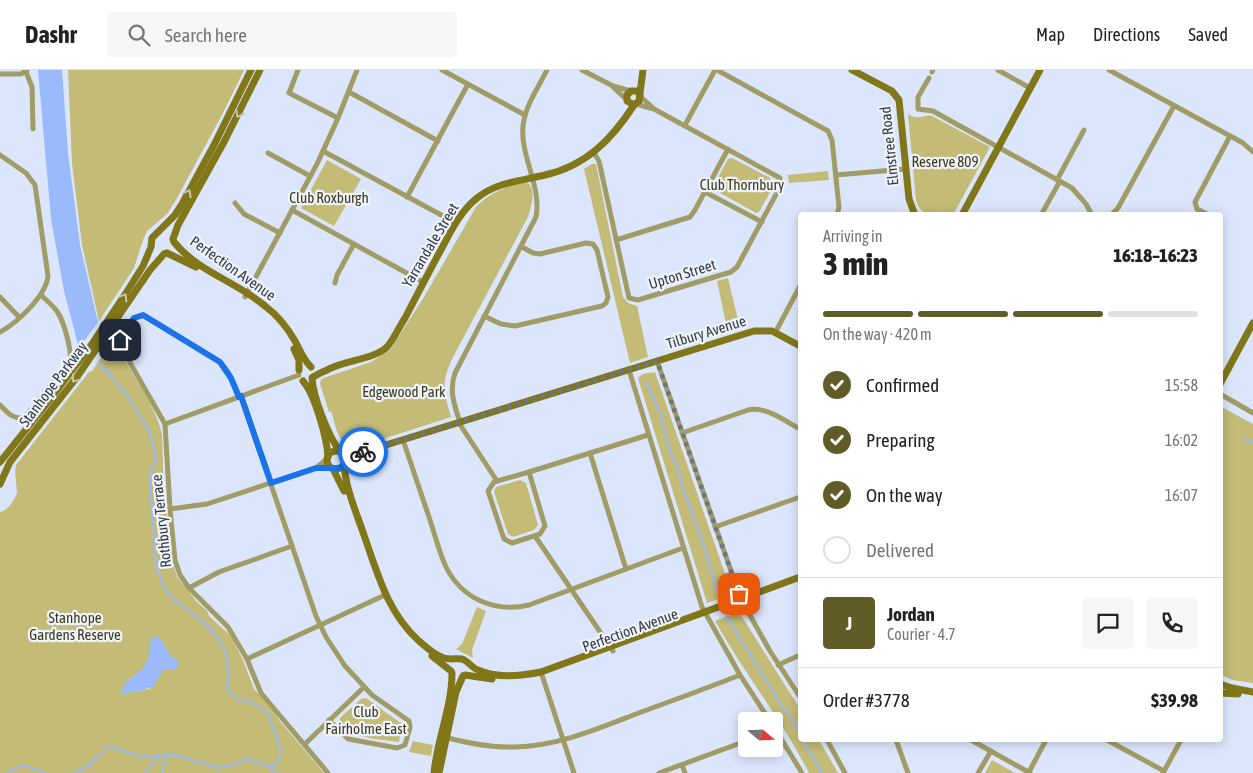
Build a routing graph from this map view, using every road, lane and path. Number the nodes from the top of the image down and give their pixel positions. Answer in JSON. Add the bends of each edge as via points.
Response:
{"nodes":[{"id":1,"x":252,"y":70,"type":"edge"},
{"id":2,"x":260,"y":70,"type":"edge"},
{"id":3,"x":298,"y":70,"type":"edge"},
{"id":4,"x":357,"y":70,"type":"edge"},
{"id":5,"x":442,"y":70,"type":"edge"},
{"id":6,"x":547,"y":70,"type":"edge"},
{"id":7,"x":582,"y":70,"type":"edge"},
{"id":8,"x":643,"y":70,"type":"edge"},
{"id":9,"x":716,"y":70,"type":"edge"},
{"id":10,"x":852,"y":70,"type":"edge"},
{"id":11,"x":998,"y":70,"type":"edge"},
{"id":12,"x":1040,"y":70,"type":"edge"},
{"id":13,"x":1108,"y":70,"type":"edge"},
{"id":14,"x":27,"y":71,"type":"edge"},
{"id":15,"x":0,"y":74,"type":"edge"},
{"id":16,"x":929,"y":78,"type":"dead end"},
{"id":17,"x":468,"y":84,"type":"junction"},
{"id":18,"x":613,"y":86,"type":"junction"},
{"id":19,"x":1030,"y":88,"type":"junction"},
{"id":20,"x":632,"y":91,"type":"junction"},
{"id":21,"x":349,"y":92,"type":"junction"},
{"id":22,"x":640,"y":96,"type":"junction"},
{"id":23,"x":631,"y":102,"type":"junction"},
{"id":24,"x":1174,"y":106,"type":"junction"},
{"id":25,"x":654,"y":109,"type":"junction"},
{"id":26,"x":525,"y":115,"type":"junction"},
{"id":27,"x":338,"y":118,"type":"junction"},
{"id":28,"x":685,"y":125,"type":"junction"},
{"id":29,"x":33,"y":129,"type":"dead end"},
{"id":30,"x":1084,"y":130,"type":"dead end"},
{"id":31,"x":1230,"y":136,"type":"junction"},
{"id":32,"x":438,"y":141,"type":"junction"},
{"id":33,"x":999,"y":148,"type":"junction"},
{"id":34,"x":728,"y":149,"type":"junction"},
{"id":35,"x":323,"y":151,"type":"junction"},
{"id":36,"x":1253,"y":152,"type":"edge"},
{"id":37,"x":268,"y":153,"type":"dead end"},
{"id":38,"x":594,"y":153,"type":"junction"},
{"id":39,"x":0,"y":155,"type":"edge"},
{"id":40,"x":905,"y":169,"type":"junction"},
{"id":41,"x":836,"y":175,"type":"junction"},
{"id":42,"x":310,"y":176,"type":"junction"},
{"id":43,"x":533,"y":178,"type":"junction"},
{"id":44,"x":1058,"y":180,"type":"junction"},
{"id":45,"x":705,"y":192,"type":"junction"},
{"id":46,"x":407,"y":197,"type":"junction"},
{"id":47,"x":235,"y":203,"type":"dead end"},
{"id":48,"x":292,"y":210,"type":"junction"},
{"id":49,"x":838,"y":212,"type":"edge"},
{"id":50,"x":913,"y":212,"type":"edge"},
{"id":51,"x":964,"y":212,"type":"edge"},
{"id":52,"x":1042,"y":212,"type":"edge"},
{"id":53,"x":1090,"y":212,"type":"edge"},
{"id":54,"x":1114,"y":212,"type":"edge"},
{"id":55,"x":1203,"y":212,"type":"edge"},
{"id":56,"x":762,"y":222,"type":"junction"},
{"id":57,"x":456,"y":224,"type":"junction"},
{"id":58,"x":159,"y":232,"type":"junction"},
{"id":59,"x":280,"y":234,"type":"junction"},
{"id":60,"x":173,"y":240,"type":"junction"},
{"id":61,"x":616,"y":240,"type":"junction"},
{"id":62,"x":354,"y":244,"type":"junction"},
{"id":63,"x":522,"y":246,"type":"junction"},
{"id":64,"x":151,"y":247,"type":"junction"},
{"id":65,"x":166,"y":253,"type":"junction"},
{"id":66,"x":423,"y":282,"type":"junction"},
{"id":67,"x":335,"y":283,"type":"dead end"},
{"id":68,"x":798,"y":290,"type":"edge"},
{"id":69,"x":41,"y":295,"type":"junction"},
{"id":70,"x":246,"y":295,"type":"junction"},
{"id":71,"x":0,"y":298,"type":"edge"},
{"id":72,"x":484,"y":316,"type":"junction"},
{"id":73,"x":19,"y":317,"type":"junction"},
{"id":74,"x":1253,"y":323,"type":"edge"},
{"id":75,"x":0,"y":332,"type":"edge"},
{"id":76,"x":775,"y":332,"type":"junction"},
{"id":77,"x":798,"y":345,"type":"edge"},
{"id":78,"x":657,"y":361,"type":"junction"},
{"id":79,"x":311,"y":368,"type":"junction"},
{"id":80,"x":326,"y":370,"type":"junction"},
{"id":81,"x":629,"y":370,"type":"junction"},
{"id":82,"x":300,"y":376,"type":"junction"},
{"id":83,"x":313,"y":378,"type":"junction"},
{"id":84,"x":1223,"y":378,"type":"edge"},
{"id":85,"x":1223,"y":396,"type":"edge"},
{"id":86,"x":240,"y":397,"type":"junction"},
{"id":87,"x":0,"y":405,"type":"edge"},
{"id":88,"x":1253,"y":413,"type":"edge"},
{"id":89,"x":459,"y":422,"type":"junction"},
{"id":90,"x":164,"y":424,"type":"junction"},
{"id":91,"x":798,"y":428,"type":"edge"},
{"id":92,"x":682,"y":433,"type":"junction"},
{"id":93,"x":648,"y":435,"type":"junction"},
{"id":94,"x":403,"y":440,"type":"junction"},
{"id":95,"x":341,"y":453,"type":"junction"},
{"id":96,"x":360,"y":453,"type":"junction"},
{"id":97,"x":590,"y":453,"type":"junction"},
{"id":98,"x":328,"y":457,"type":"junction"},
{"id":99,"x":0,"y":462,"type":"edge"},
{"id":100,"x":344,"y":464,"type":"junction"},
{"id":101,"x":316,"y":468,"type":"junction"},
{"id":102,"x":332,"y":468,"type":"junction"},
{"id":103,"x":528,"y":472,"type":"junction"},
{"id":104,"x":497,"y":481,"type":"junction"},
{"id":105,"x":271,"y":483,"type":"junction"},
{"id":106,"x":0,"y":484,"type":"edge"},
{"id":107,"x":798,"y":498,"type":"edge"},
{"id":108,"x":170,"y":509,"type":"junction"},
{"id":109,"x":715,"y":527,"type":"junction"},
{"id":110,"x":535,"y":536,"type":"junction"},
{"id":111,"x":292,"y":546,"type":"junction"},
{"id":112,"x":683,"y":548,"type":"junction"},
{"id":113,"x":626,"y":569,"type":"junction"},
{"id":114,"x":798,"y":578,"type":"edge"},
{"id":115,"x":798,"y":582,"type":"edge"},
{"id":116,"x":189,"y":588,"type":"junction"},
{"id":117,"x":571,"y":590,"type":"junction"},
{"id":118,"x":383,"y":596,"type":"junction"},
{"id":119,"x":742,"y":601,"type":"junction"},
{"id":120,"x":705,"y":614,"type":"junction"},
{"id":121,"x":320,"y":625,"type":"junction"},
{"id":122,"x":611,"y":649,"type":"junction"},
{"id":123,"x":798,"y":655,"type":"edge"},
{"id":124,"x":247,"y":659,"type":"junction"},
{"id":125,"x":457,"y":659,"type":"junction"},
{"id":126,"x":468,"y":664,"type":"junction"},
{"id":127,"x":778,"y":664,"type":"junction"},
{"id":128,"x":452,"y":672,"type":"junction"},
{"id":129,"x":542,"y":674,"type":"junction"},
{"id":130,"x":464,"y":676,"type":"junction"},
{"id":131,"x":740,"y":676,"type":"junction"},
{"id":132,"x":1223,"y":685,"type":"edge"},
{"id":133,"x":364,"y":687,"type":"junction"},
{"id":134,"x":1253,"y":692,"type":"edge"},
{"id":135,"x":1223,"y":693,"type":"edge"},
{"id":136,"x":798,"y":694,"type":"edge"},
{"id":137,"x":1253,"y":696,"type":"edge"},
{"id":138,"x":764,"y":712,"type":"edge"},
{"id":139,"x":329,"y":720,"type":"junction"},
{"id":140,"x":443,"y":737,"type":"junction"},
{"id":141,"x":564,"y":740,"type":"junction"},
{"id":142,"x":828,"y":742,"type":"edge"},
{"id":143,"x":897,"y":742,"type":"edge"},
{"id":144,"x":974,"y":742,"type":"edge"},
{"id":145,"x":1045,"y":742,"type":"edge"},
{"id":146,"x":1112,"y":742,"type":"edge"},
{"id":147,"x":1180,"y":742,"type":"edge"},
{"id":148,"x":783,"y":743,"type":"edge"},
{"id":149,"x":305,"y":744,"type":"junction"},
{"id":150,"x":738,"y":744,"type":"edge"},
{"id":151,"x":990,"y":751,"type":"junction"},
{"id":152,"x":682,"y":765,"type":"junction"},
{"id":153,"x":1029,"y":772,"type":"edge"},
{"id":154,"x":1164,"y":772,"type":"edge"},
{"id":155,"x":328,"y":773,"type":"edge"},
{"id":156,"x":434,"y":773,"type":"edge"},
{"id":157,"x":439,"y":773,"type":"edge"},
{"id":158,"x":574,"y":773,"type":"edge"},
{"id":159,"x":659,"y":773,"type":"edge"},
{"id":160,"x":685,"y":773,"type":"edge"},
{"id":161,"x":802,"y":773,"type":"edge"},
{"id":162,"x":845,"y":773,"type":"edge"},
{"id":163,"x":908,"y":773,"type":"edge"},
{"id":164,"x":978,"y":773,"type":"edge"}],
"edges":[{"from":58,"to":1,"type":"main road","one_way":true,"via":[[182,204]]},
{"from":2,"to":60,"type":"main road","one_way":true},
{"from":3,"to":27,"type":"street","via":[[289,93]]},
{"from":4,"to":21,"type":"street"},
{"from":5,"to":17,"type":"street"},
{"from":6,"to":26,"type":"street"},
{"from":7,"to":18,"type":"street"},
{"from":8,"to":20,"type":"main road"},
{"from":8,"to":22,"type":"main road"},
{"from":9,"to":28,"type":"street"},
{"from":9,"to":41,"type":"street","via":[[826,129],[832,140]]},
{"from":10,"to":40,"type":"main road","name":"Elmstree Road","via":[[892,91],[899,100]]},
{"from":11,"to":19,"type":"street"},
{"from":12,"to":19,"type":"main road"},
{"from":13,"to":24,"type":"street"},
{"from":14,"to":15,"type":"street"},
{"from":14,"to":29,"type":"street","via":[[32,87]]},
{"from":16,"to":33,"type":"street","via":[[918,97],[918,109],[933,111]]},
{"from":17,"to":26,"type":"street"},
{"from":17,"to":32,"type":"street"},
{"from":18,"to":20,"type":"street"},
{"from":18,"to":23,"type":"street"},
{"from":19,"to":33,"type":"main road"},
{"from":20,"to":22,"type":"main road","via":[[637,91]]},
{"from":20,"to":23,"type":"main road","via":[[628,93]]},
{"from":21,"to":27,"type":"street"},
{"from":21,"to":32,"type":"street"},
{"from":22,"to":23,"type":"main road"},
{"from":22,"to":25,"type":"street","name":"Upton Street"},
{"from":23,"to":25,"type":"street","name":"Upton Street"},
{"from":23,"to":38,"type":"main road","name":"Yarrandale Street","via":[[612,135]]},
{"from":24,"to":31,"type":"street"},
{"from":24,"to":54,"type":"street"},
{"from":25,"to":28,"type":"street","name":"Upton Street"},
{"from":26,"to":43,"type":"street","via":[[523,134]]},
{"from":27,"to":35,"type":"street"},
{"from":28,"to":34,"type":"street","name":"Upton Street"},
{"from":30,"to":44,"type":"street"},
{"from":31,"to":36,"type":"street"},
{"from":31,"to":55,"type":"street","via":[[1197,198],[1194,207]]},
{"from":32,"to":46,"type":"street"},
{"from":33,"to":44,"type":"street"},
{"from":33,"to":51,"type":"main road"},
{"from":34,"to":45,"type":"street"},
{"from":34,"to":56,"type":"street","name":"Upton Street","via":[[780,178],[780,187]]},
{"from":35,"to":42,"type":"street"},
{"from":35,"to":46,"type":"street"},
{"from":37,"to":42,"type":"street"},
{"from":38,"to":43,"type":"main road","name":"Yarrandale Street","via":[[570,167]]},
{"from":38,"to":61,"type":"street","name":"Upton Street","via":[[599,161]]},
{"from":39,"to":69,"type":"street","via":[[26,173],[35,185],[48,276]]},
{"from":40,"to":41,"type":"street"},
{"from":40,"to":50,"type":"main road","name":"Elmstree Road"},
{"from":41,"to":49,"type":"street"},
{"from":42,"to":48,"type":"street"},
{"from":43,"to":57,"type":"main road","name":"Yarrandale Street","via":[[505,183],[484,193],[466,209]]},
{"from":43,"to":63,"type":"street","via":[[537,213]]},
{"from":44,"to":52,"type":"street"},
{"from":44,"to":53,"type":"street","via":[[1080,195]]},
{"from":45,"to":56,"type":"street"},
{"from":45,"to":61,"type":"street","via":[[690,216]]},
{"from":46,"to":57,"type":"street"},
{"from":47,"to":59,"type":"street","via":[[244,214]]},
{"from":48,"to":59,"type":"street"},
{"from":48,"to":62,"type":"street"},
{"from":56,"to":61,"type":"street","name":"Upton Street","via":[[733,270],[638,300],[627,295]]},
{"from":57,"to":66,"type":"main road","name":"Yarrandale Street"},
{"from":58,"to":60,"type":"main road","via":[[166,233]]},
{"from":58,"to":64,"type":"main road","via":[[152,238]]},
{"from":59,"to":70,"type":"street"},
{"from":60,"to":65,"type":"main road","via":[[172,248]]},
{"from":60,"to":70,"type":"main road","name":"Perfection Avenue","via":[[184,254]]},
{"from":62,"to":66,"type":"street"},
{"from":62,"to":67,"type":"street"},
{"from":63,"to":72,"type":"street"},
{"from":63,"to":72,"type":"street","via":[[540,254],[593,244],[608,297],[606,303],[515,326]]},
{"from":64,"to":65,"type":"main road","via":[[155,252]]},
{"from":99,"to":64,"type":"main road","name":"Stanhope Parkway","one_way":true,"via":[[92,344],[143,266]]},
{"from":65,"to":70,"type":"main road","name":"Perfection Avenue"},
{"from":65,"to":106,"type":"main road","name":"Stanhope Parkway","one_way":true,"via":[[150,270],[77,377],[10,462]]},
{"from":66,"to":80,"type":"main road","name":"Yarrandale Street","via":[[384,349]]},
{"from":68,"to":76,"type":"street"},
{"from":69,"to":73,"type":"street"},
{"from":69,"to":87,"type":"street","via":[[61,318],[70,357],[68,365],[25,417],[11,415]]},
{"from":70,"to":79,"type":"main road","name":"Perfection Avenue","via":[[279,319]]},
{"from":70,"to":82,"type":"main road","name":"Perfection Avenue","via":[[280,326],[296,352]]},
{"from":71,"to":73,"type":"street"},
{"from":72,"to":89,"type":"street","via":[[453,378],[452,396]]},
{"from":73,"to":75,"type":"street"},
{"from":74,"to":84,"type":"main road"},
{"from":76,"to":77,"type":"main road","name":"Tilbury Avenue"},
{"from":76,"to":78,"type":"main road","name":"Tilbury Avenue","via":[[754,331]]},
{"from":78,"to":81,"type":"main road","name":"Tilbury Avenue"},
{"from":78,"to":92,"type":"street"},
{"from":79,"to":80,"type":"main road","name":"Yarrandale Street"},
{"from":79,"to":82,"type":"main road","via":[[304,366]]},
{"from":79,"to":83,"type":"main road"},
{"from":80,"to":83,"type":"main road","name":"Yarrandale Street"},
{"from":81,"to":89,"type":"main road","name":"Tilbury Avenue"},
{"from":81,"to":93,"type":"street"},
{"from":82,"to":83,"type":"main road","via":[[307,381]]},
{"from":82,"to":86,"type":"street"},
{"from":82,"to":98,"type":"main road","name":"Perfection Avenue","via":[[309,389],[326,440]]},
{"from":83,"to":95,"type":"main road","via":[[331,438]]},
{"from":85,"to":88,"type":"street"},
{"from":86,"to":90,"type":"street"},
{"from":86,"to":90,"type":"street","via":[[220,362],[140,315],[134,318],[120,344]]},
{"from":86,"to":105,"type":"street"},
{"from":89,"to":94,"type":"main road","name":"Tilbury Avenue"},
{"from":89,"to":104,"type":"street"},
{"from":90,"to":108,"type":"street","name":"Rothbury Terrace"},
{"from":91,"to":92,"type":"street","via":[[756,409]]},
{"from":92,"to":109,"type":"street"},
{"from":93,"to":97,"type":"street"},
{"from":93,"to":112,"type":"street"},
{"from":94,"to":96,"type":"main road","name":"Tilbury Avenue"},
{"from":94,"to":117,"type":"street","via":[[446,565],[462,588],[486,604],[509,608],[529,605]]},
{"from":95,"to":96,"type":"main road","name":"Tilbury Avenue"},
{"from":95,"to":98,"type":"main road","via":[[332,452]]},
{"from":95,"to":100,"type":"main road","via":[[345,458]]},
{"from":96,"to":100,"type":"main road","name":"Tilbury Avenue"},
{"from":97,"to":103,"type":"street"},
{"from":97,"to":113,"type":"street"},
{"from":98,"to":101,"type":"street"},
{"from":98,"to":102,"type":"main road"},
{"from":100,"to":102,"type":"main road","via":[[340,468]]},
{"from":100,"to":118,"type":"main road","via":[[346,482]]},
{"from":101,"to":102,"type":"street"},
{"from":101,"to":105,"type":"street"},
{"from":102,"to":118,"type":"main road","via":[[342,484]]},
{"from":103,"to":104,"type":"street"},
{"from":103,"to":110,"type":"street","via":[[544,523],[542,532]]},
{"from":104,"to":110,"type":"street","via":[[491,484],[488,494],[504,538],[512,543]]},
{"from":105,"to":108,"type":"street","via":[[207,504]]},
{"from":105,"to":111,"type":"street"},
{"from":107,"to":109,"type":"street"},
{"from":108,"to":116,"type":"street","name":"Rothbury Terrace","via":[[177,568]]},
{"from":109,"to":119,"type":"street"},
{"from":110,"to":117,"type":"street"},
{"from":111,"to":116,"type":"street","via":[[214,574]]},
{"from":111,"to":121,"type":"street"},
{"from":112,"to":113,"type":"street"},
{"from":112,"to":120,"type":"street"},
{"from":113,"to":117,"type":"street"},
{"from":114,"to":119,"type":"main road","name":"Perfection Avenue"},
{"from":115,"to":119,"type":"main road","name":"Perfection Avenue"},
{"from":116,"to":124,"type":"street","name":"Rothbury Terrace","via":[[223,620]]},
{"from":117,"to":122,"type":"street"},
{"from":118,"to":121,"type":"street"},
{"from":118,"to":125,"type":"main road","via":[[421,643],[442,658]]},
{"from":118,"to":128,"type":"main road","via":[[394,620],[410,639]]},
{"from":119,"to":120,"type":"main road","name":"Perfection Avenue"},
{"from":119,"to":127,"type":"street"},
{"from":120,"to":122,"type":"main road","name":"Perfection Avenue"},
{"from":120,"to":131,"type":"street"},
{"from":121,"to":124,"type":"street"},
{"from":121,"to":133,"type":"street","via":[[338,657]]},
{"from":122,"to":129,"type":"main road","name":"Perfection Avenue"},
{"from":123,"to":127,"type":"street"},
{"from":124,"to":149,"type":"street","name":"Rothbury Terrace","via":[[261,694]]},
{"from":125,"to":126,"type":"main road"},
{"from":125,"to":128,"type":"main road","via":[[452,663]]},
{"from":126,"to":129,"type":"main road","name":"Perfection Avenue","via":[[477,670],[499,675]]},
{"from":126,"to":130,"type":"main road","via":[[469,669]]},
{"from":127,"to":136,"type":"street"},
{"from":128,"to":130,"type":"main road","via":[[458,677]]},
{"from":128,"to":140,"type":"main road"},
{"from":129,"to":130,"type":"main road","name":"Perfection Avenue","via":[[509,680]]},
{"from":129,"to":141,"type":"street"},
{"from":130,"to":140,"type":"main road"},
{"from":131,"to":138,"type":"street"},
{"from":131,"to":141,"type":"street"},
{"from":132,"to":134,"type":"main road"},
{"from":133,"to":139,"type":"street"},
{"from":133,"to":139,"type":"street","via":[[409,721],[405,745],[397,748],[352,741]]},
{"from":135,"to":137,"type":"main road"},
{"from":139,"to":149,"type":"street"},
{"from":140,"to":141,"type":"street","via":[[503,747]]},
{"from":140,"to":156,"type":"main road"},
{"from":140,"to":157,"type":"main road"},
{"from":141,"to":158,"type":"street"},
{"from":142,"to":162,"type":"street"},
{"from":143,"to":163,"type":"street"},
{"from":144,"to":151,"type":"street"},
{"from":145,"to":153,"type":"street"},
{"from":146,"to":154,"type":"street"},
{"from":147,"to":154,"type":"street"},
{"from":148,"to":161,"type":"street"},
{"from":149,"to":155,"type":"street","name":"Rothbury Terrace"},
{"from":150,"to":152,"type":"street"},
{"from":151,"to":153,"type":"street"},
{"from":151,"to":164,"type":"street"},
{"from":152,"to":159,"type":"street"},
{"from":152,"to":160,"type":"street"}]}
